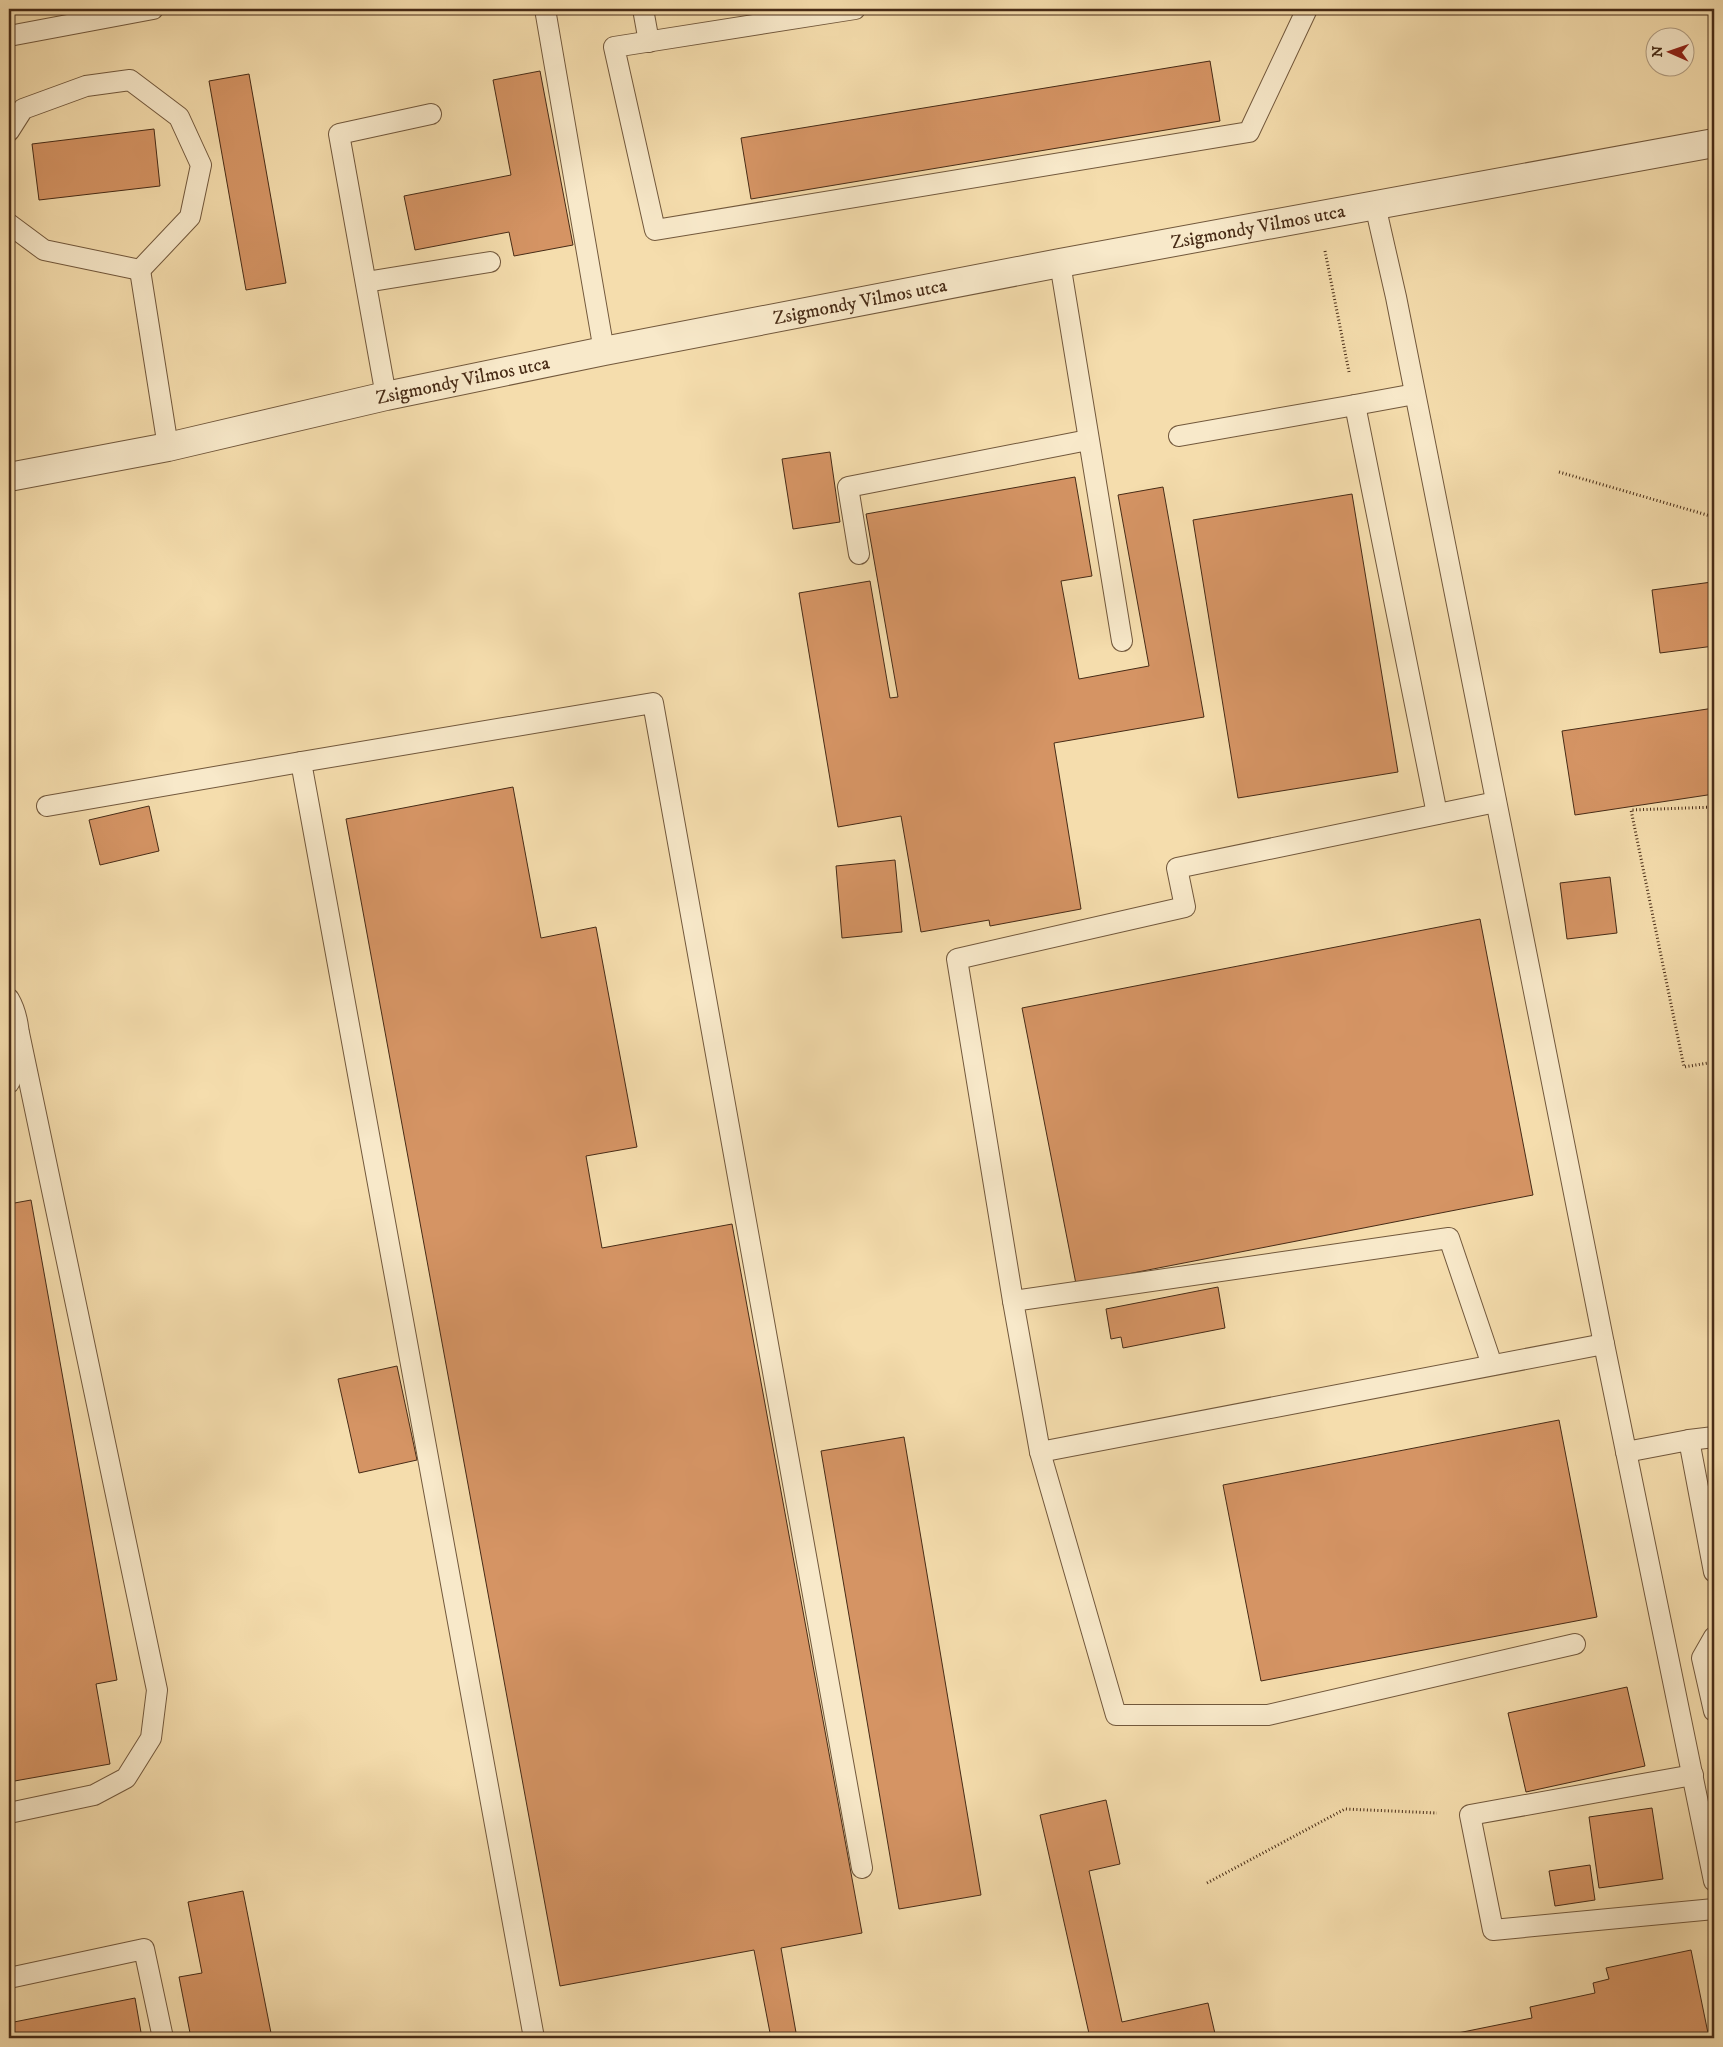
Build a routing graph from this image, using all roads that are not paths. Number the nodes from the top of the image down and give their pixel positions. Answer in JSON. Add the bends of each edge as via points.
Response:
{"nodes":[{"id":1,"x":153,"y":9,"type":"edge"},
{"id":2,"x":545,"y":9,"type":"edge"},
{"id":3,"x":643,"y":9,"type":"edge"},
{"id":4,"x":855,"y":9,"type":"edge"},
{"id":5,"x":1307,"y":9,"type":"edge"},
{"id":6,"x":9,"y":36,"type":"edge"},
{"id":7,"x":649,"y":42,"type":"junction"},
{"id":8,"x":431,"y":114,"type":"dead end"},
{"id":9,"x":9,"y":132,"type":"edge"},
{"id":10,"x":1714,"y":143,"type":"edge"},
{"id":11,"x":1375,"y":205,"type":"junction"},
{"id":12,"x":9,"y":224,"type":"edge"},
{"id":13,"x":490,"y":262,"type":"dead end"},
{"id":14,"x":1060,"y":263,"type":"junction"},
{"id":15,"x":140,"y":270,"type":"junction"},
{"id":16,"x":366,"y":282,"type":"junction"},
{"id":17,"x":604,"y":351,"type":"junction"},
{"id":18,"x":1415,"y":394,"type":"junction"},
{"id":19,"x":386,"y":396,"type":"junction"},
{"id":20,"x":1355,"y":405,"type":"junction"},
{"id":21,"x":1179,"y":436,"type":"dead end"},
{"id":22,"x":1088,"y":440,"type":"junction"},
{"id":23,"x":168,"y":447,"type":"junction"},
{"id":24,"x":9,"y":477,"type":"edge"},
{"id":25,"x":859,"y":554,"type":"dead end"},
{"id":26,"x":1122,"y":641,"type":"dead end"},
{"id":27,"x":301,"y":762,"type":"junction"},
{"id":28,"x":1496,"y":802,"type":"junction"},
{"id":29,"x":47,"y":806,"type":"dead end"},
{"id":30,"x":1436,"y":814,"type":"junction"},
{"id":31,"x":9,"y":999,"type":"edge"},
{"id":32,"x":19,"y":1033,"type":"junction"},
{"id":33,"x":9,"y":1083,"type":"edge"},
{"id":34,"x":1013,"y":1301,"type":"junction"},
{"id":35,"x":1604,"y":1344,"type":"junction"},
{"id":36,"x":1492,"y":1365,"type":"junction"},
{"id":37,"x":1714,"y":1438,"type":"edge"},
{"id":38,"x":1689,"y":1440,"type":"junction"},
{"id":39,"x":1040,"y":1452,"type":"junction"},
{"id":40,"x":1626,"y":1452,"type":"junction"},
{"id":41,"x":1714,"y":1572,"type":"edge"},
{"id":42,"x":1714,"y":1637,"type":"edge"},
{"id":43,"x":1575,"y":1644,"type":"dead end"},
{"id":44,"x":1714,"y":1711,"type":"edge"},
{"id":45,"x":1692,"y":1775,"type":"junction"},
{"id":46,"x":9,"y":1813,"type":"edge"},
{"id":47,"x":862,"y":1868,"type":"dead end"},
{"id":48,"x":1714,"y":1881,"type":"edge"},
{"id":49,"x":1714,"y":1909,"type":"edge"},
{"id":50,"x":9,"y":1978,"type":"edge"},
{"id":51,"x":163,"y":2038,"type":"edge"},
{"id":52,"x":534,"y":2038,"type":"edge"}],
"edges":[{"from":1,"to":6,"type":"lane"},
{"from":2,"to":17,"type":"lane"},
{"from":3,"to":7,"type":"lane"},
{"from":4,"to":7,"type":"lane"},
{"from":5,"to":7,"type":"lane","via":[[1249,132],[655,230],[614,48]]},
{"from":8,"to":16,"type":"lane","via":[[339,134]]},
{"from":9,"to":15,"type":"lane","via":[[23,109],[86,86],[130,80],[179,117],[201,165],[190,217]]},
{"from":10,"to":11,"type":"street","name":"Zsigmondy Vilmos utca"},
{"from":11,"to":14,"type":"street","name":"Zsigmondy Vilmos utca"},
{"from":11,"to":18,"type":"lane"},
{"from":12,"to":15,"type":"lane","via":[[44,250]]},
{"from":13,"to":16,"type":"lane"},
{"from":14,"to":17,"type":"street","name":"Zsigmondy Vilmos utca"},
{"from":14,"to":22,"type":"lane"},
{"from":15,"to":23,"type":"lane"},
{"from":16,"to":19,"type":"lane"},
{"from":17,"to":19,"type":"street","name":"Zsigmondy Vilmos utca"},
{"from":18,"to":20,"type":"lane"},
{"from":18,"to":28,"type":"lane"},
{"from":19,"to":23,"type":"street","name":"Zsigmondy Vilmos utca"},
{"from":20,"to":21,"type":"lane"},
{"from":20,"to":30,"type":"lane"},
{"from":22,"to":25,"type":"lane","via":[[848,487]]},
{"from":22,"to":26,"type":"lane"},
{"from":23,"to":24,"type":"street","name":"Zsigmondy Vilmos utca"},
{"from":27,"to":29,"type":"lane"},
{"from":27,"to":47,"type":"lane","via":[[653,703]]},
{"from":27,"to":52,"type":"lane"},
{"from":28,"to":30,"type":"lane"},
{"from":28,"to":35,"type":"lane"},
{"from":30,"to":34,"type":"lane","via":[[1177,868],[1185,907],[957,959]]},
{"from":31,"to":32,"type":"lane"},
{"from":32,"to":33,"type":"lane","via":[[18,1062]]},
{"from":32,"to":46,"type":"lane","via":[[157,1690],[151,1738],[126,1778],[94,1795]]},
{"from":34,"to":36,"type":"lane","via":[[1449,1238]]},
{"from":34,"to":39,"type":"lane"},
{"from":35,"to":36,"type":"lane"},
{"from":35,"to":40,"type":"lane"},
{"from":36,"to":39,"type":"lane"},
{"from":37,"to":38,"type":"lane"},
{"from":38,"to":40,"type":"lane"},
{"from":38,"to":41,"type":"lane"},
{"from":39,"to":43,"type":"lane","via":[[1116,1715],[1268,1716]]},
{"from":40,"to":45,"type":"lane"},
{"from":42,"to":44,"type":"lane","via":[[1702,1658]]},
{"from":45,"to":48,"type":"lane"},
{"from":45,"to":49,"type":"lane","via":[[1470,1815],[1493,1930]]},
{"from":50,"to":51,"type":"lane","via":[[144,1949]]}]}
